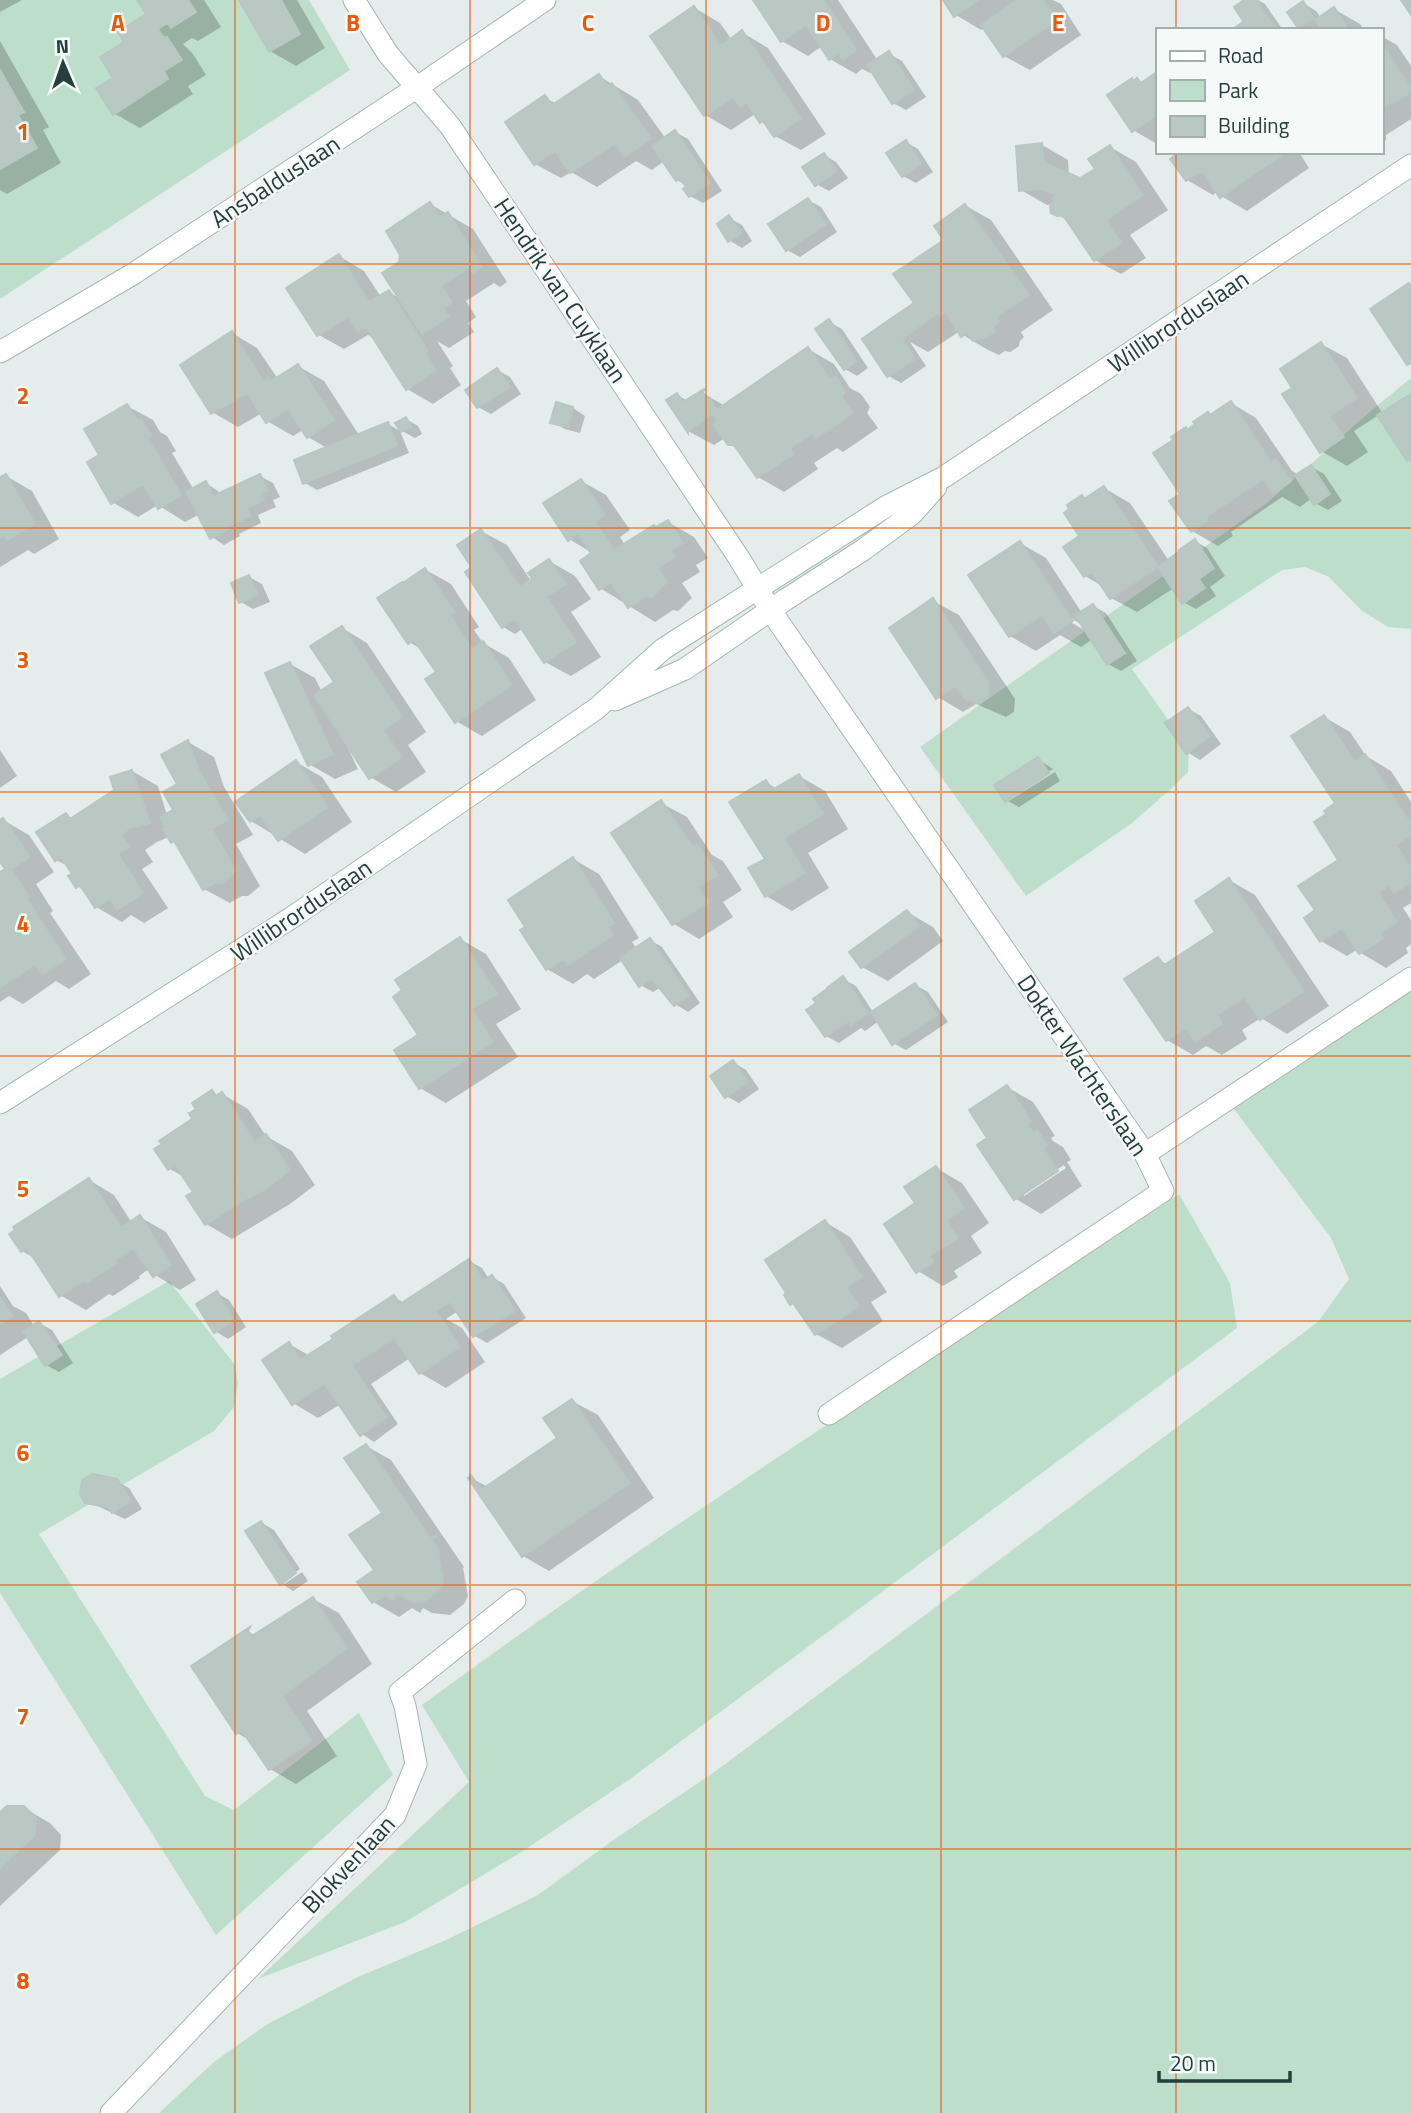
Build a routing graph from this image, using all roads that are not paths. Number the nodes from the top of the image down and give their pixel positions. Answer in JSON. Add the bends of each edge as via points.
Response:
{"nodes":[{"id":1,"x":354,"y":0,"type":"edge"},
{"id":2,"x":545,"y":0,"type":"edge"},
{"id":3,"x":416,"y":88,"type":"junction"},
{"id":4,"x":1411,"y":165,"type":"edge"},
{"id":5,"x":0,"y":352,"type":"edge"},
{"id":6,"x":944,"y":477,"type":"junction"},
{"id":7,"x":757,"y":588,"type":"junction"},
{"id":8,"x":771,"y":611,"type":"junction"},
{"id":9,"x":596,"y":709,"type":"junction"},
{"id":10,"x":1411,"y":978,"type":"edge"},
{"id":11,"x":0,"y":1103,"type":"edge"},
{"id":12,"x":1145,"y":1154,"type":"junction"},
{"id":13,"x":829,"y":1414,"type":"dead end"},
{"id":14,"x":515,"y":1600,"type":"dead end"},
{"id":15,"x":111,"y":2113,"type":"edge"}],
"edges":[{"from":1,"to":3,"type":"street","name":"Hendrik van Cuyklaan","via":[[387,54]]},
{"from":2,"to":3,"type":"street","name":"Ansbalduslaan"},
{"from":3,"to":5,"type":"street","name":"Ansbalduslaan","via":[[133,274]]},
{"from":3,"to":7,"type":"street","name":"Hendrik van Cuyklaan","via":[[465,147]]},
{"from":4,"to":6,"type":"street","name":"Willibrorduslaan"},
{"from":6,"to":7,"type":"street","name":"Willibrorduslaan","via":[[887,506]]},
{"from":6,"to":8,"type":"street","name":"Willibrorduslaan","via":[[912,514]]},
{"from":7,"to":8,"type":"street","name":"Hendrik van Cuyklaan"},
{"from":7,"to":9,"type":"street","name":"Willibrorduslaan","via":[[663,649]]},
{"from":8,"to":9,"type":"street","name":"Willibrorduslaan","via":[[685,669]]},
{"from":8,"to":12,"type":"street","name":"Dokter Wachterslaan"},
{"from":9,"to":11,"type":"street","name":"Willibrorduslaan","via":[[291,918]]},
{"from":10,"to":12,"type":"street"},
{"from":12,"to":13,"type":"street","name":"Dokter Wachterslaan","via":[[1163,1191]]},
{"from":14,"to":15,"type":"street","name":"Blokvenlaan","via":[[400,1692],[416,1764],[395,1815]]}]}
